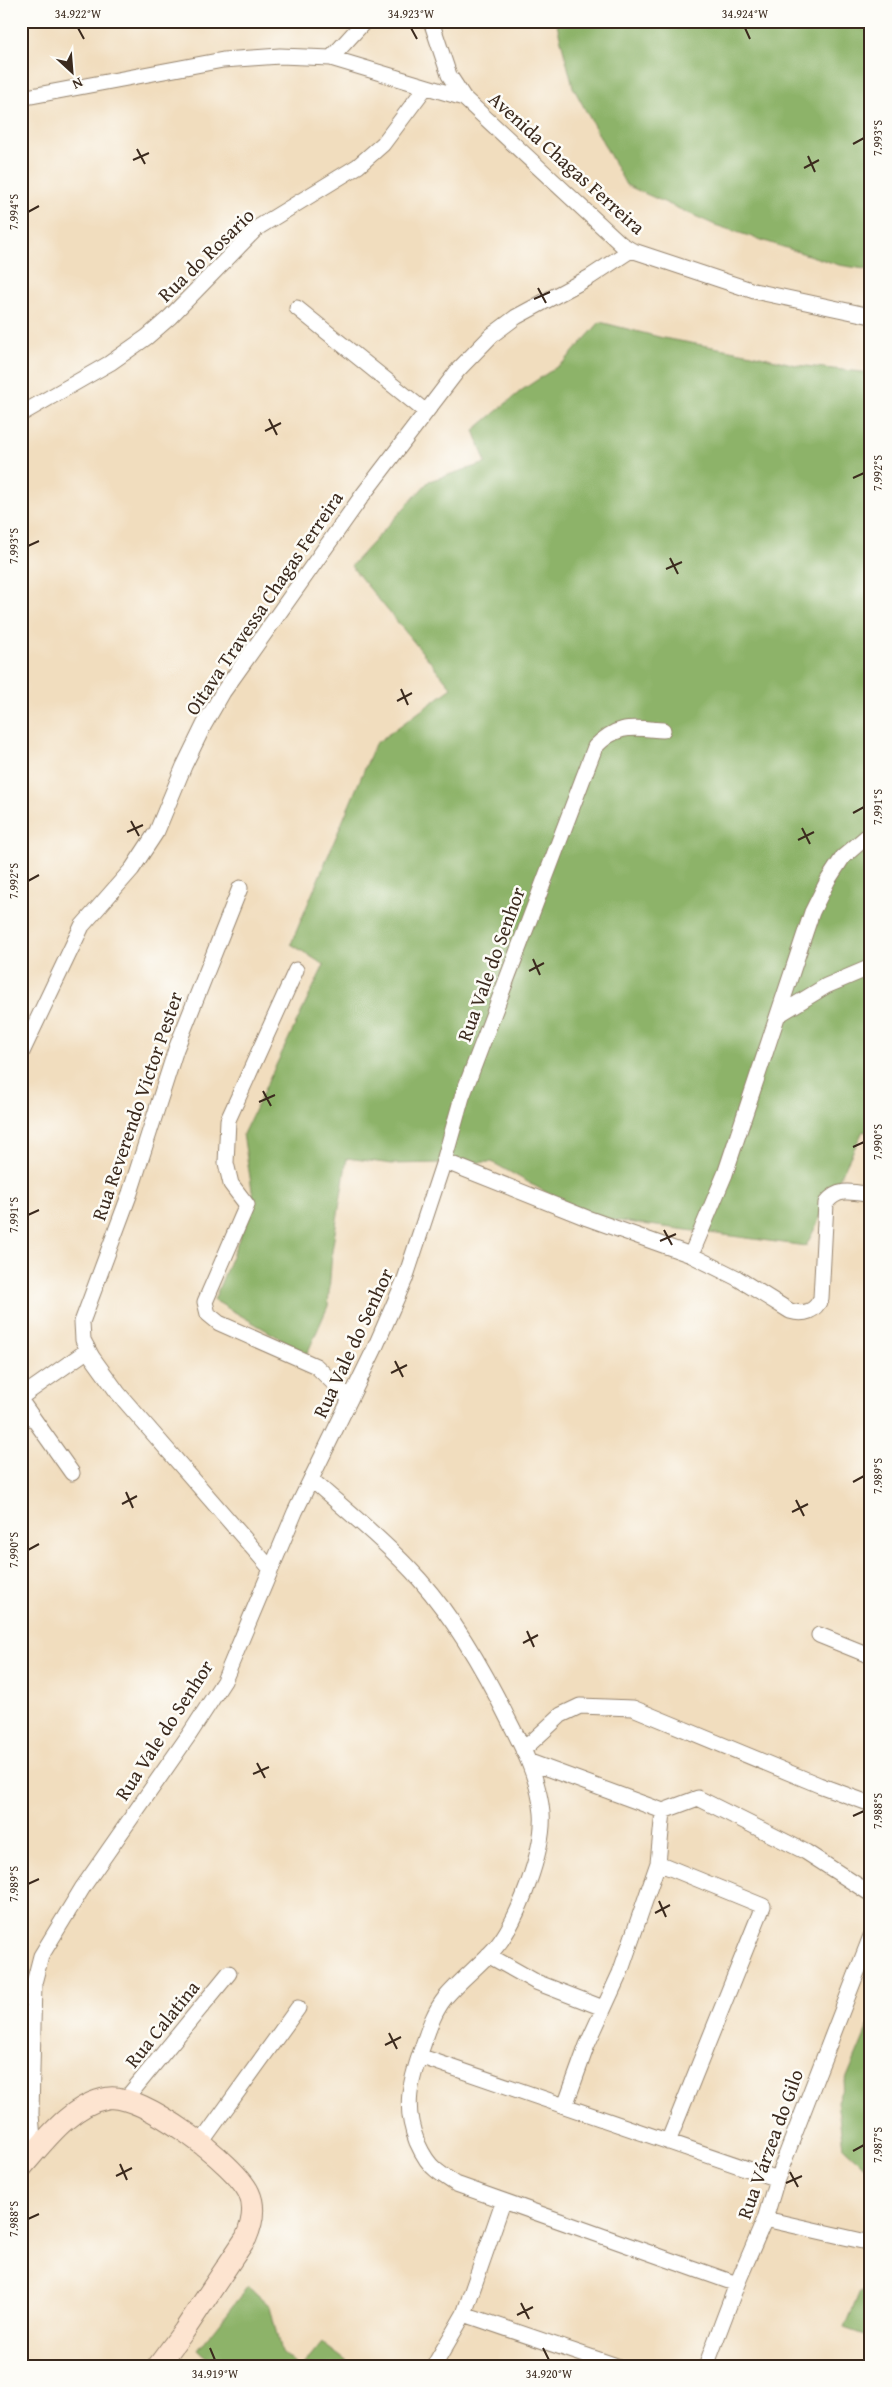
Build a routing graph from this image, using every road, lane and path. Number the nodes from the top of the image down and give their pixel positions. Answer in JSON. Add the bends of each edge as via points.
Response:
{"nodes":[{"id":1,"x":365,"y":21,"type":"edge"},
{"id":2,"x":431,"y":21,"type":"edge"},
{"id":3,"x":331,"y":58,"type":"junction"},
{"id":4,"x":425,"y":88,"type":"junction"},
{"id":5,"x":21,"y":98,"type":"edge"},
{"id":6,"x":464,"y":98,"type":"junction"},
{"id":7,"x":632,"y":250,"type":"junction"},
{"id":8,"x":297,"y":308,"type":"dead end"},
{"id":9,"x":871,"y":316,"type":"edge"},
{"id":10,"x":426,"y":412,"type":"junction"},
{"id":11,"x":21,"y":414,"type":"edge"},
{"id":12,"x":663,"y":730,"type":"dead end"},
{"id":13,"x":871,"y":833,"type":"edge"},
{"id":14,"x":240,"y":888,"type":"dead end"},
{"id":15,"x":871,"y":967,"type":"edge"},
{"id":16,"x":296,"y":970,"type":"dead end"},
{"id":17,"x":780,"y":1014,"type":"junction"},
{"id":18,"x":21,"y":1054,"type":"edge"},
{"id":19,"x":444,"y":1161,"type":"junction"},
{"id":20,"x":871,"y":1195,"type":"edge"},
{"id":21,"x":691,"y":1255,"type":"junction"},
{"id":22,"x":85,"y":1345,"type":"junction"},
{"id":23,"x":21,"y":1397,"type":"edge"},
{"id":24,"x":350,"y":1399,"type":"junction"},
{"id":25,"x":21,"y":1401,"type":"edge"},
{"id":26,"x":72,"y":1473,"type":"dead end"},
{"id":27,"x":311,"y":1479,"type":"junction"},
{"id":28,"x":270,"y":1568,"type":"junction"},
{"id":29,"x":819,"y":1635,"type":"dead end"},
{"id":30,"x":871,"y":1656,"type":"edge"},
{"id":31,"x":527,"y":1756,"type":"junction"},
{"id":32,"x":871,"y":1804,"type":"edge"},
{"id":33,"x":663,"y":1810,"type":"junction"},
{"id":34,"x":658,"y":1863,"type":"junction"},
{"id":35,"x":871,"y":1894,"type":"edge"},
{"id":36,"x":871,"y":1936,"type":"edge"},
{"id":37,"x":488,"y":1955,"type":"junction"},
{"id":38,"x":229,"y":1973,"type":"dead end"},
{"id":39,"x":28,"y":1979,"type":"edge"},
{"id":40,"x":298,"y":2008,"type":"dead end"},
{"id":41,"x":603,"y":2008,"type":"junction"},
{"id":42,"x":419,"y":2056,"type":"junction"},
{"id":43,"x":118,"y":2099,"type":"junction"},
{"id":44,"x":565,"y":2106,"type":"junction"},
{"id":45,"x":668,"y":2142,"type":"junction"},
{"id":46,"x":200,"y":2144,"type":"junction"},
{"id":47,"x":28,"y":2161,"type":"edge"},
{"id":48,"x":777,"y":2179,"type":"junction"},
{"id":49,"x":503,"y":2202,"type":"junction"},
{"id":50,"x":765,"y":2219,"type":"junction"},
{"id":51,"x":871,"y":2244,"type":"edge"},
{"id":52,"x":737,"y":2284,"type":"junction"},
{"id":53,"x":464,"y":2314,"type":"junction"},
{"id":54,"x":158,"y":2366,"type":"edge"},
{"id":55,"x":434,"y":2366,"type":"edge"},
{"id":56,"x":617,"y":2366,"type":"edge"},
{"id":57,"x":706,"y":2366,"type":"edge"}],
"edges":[{"from":1,"to":3,"type":"street"},
{"from":2,"to":6,"type":"street","name":"Avenida Chagas Ferreira","via":[[449,75]]},
{"from":3,"to":4,"type":"street"},
{"from":3,"to":5,"type":"street","via":[[280,56],[222,60]]},
{"from":4,"to":6,"type":"street"},
{"from":4,"to":11,"type":"street","name":"Rua do Rosario","via":[[383,144],[358,166],[258,228],[147,337]]},
{"from":6,"to":7,"type":"street","name":"Avenida Chagas Ferreira","via":[[621,244]]},
{"from":7,"to":9,"type":"street","name":"Avenida Chagas Ferreira","via":[[754,291]]},
{"from":7,"to":10,"type":"street","name":"Oitava Travessa Chagas Ferreira","via":[[516,317],[492,335],[458,370]]},
{"from":8,"to":10,"type":"street"},
{"from":10,"to":18,"type":"street","name":"Oitava Travessa Chagas Ferreira","via":[[362,496],[223,692],[184,766],[157,831],[132,869],[82,926]]},
{"from":12,"to":19,"type":"street","name":"Rua Vale do Senhor","via":[[624,727],[606,735],[595,747],[462,1098]]},
{"from":13,"to":17,"type":"street","via":[[843,857],[828,880],[812,912]]},
{"from":14,"to":22,"type":"street","name":"Rua Reverendo Victor Pester","via":[[176,1049],[130,1193],[82,1322]]},
{"from":15,"to":17,"type":"street","via":[[826,986]]},
{"from":16,"to":24,"type":"street","via":[[228,1120],[226,1163],[231,1184],[247,1205],[205,1302],[208,1314],[220,1323],[316,1366]]},
{"from":17,"to":21,"type":"street","via":[[725,1174]]},
{"from":19,"to":21,"type":"street","via":[[586,1218]]},
{"from":19,"to":24,"type":"street","name":"Rua Vale do Senhor","via":[[405,1279]]},
{"from":20,"to":21,"type":"street","via":[[847,1191],[837,1193],[826,1204],[821,1298],[817,1306],[808,1312],[790,1311],[737,1278]]},
{"from":22,"to":23,"type":"street"},
{"from":22,"to":28,"type":"street","via":[[118,1393]]},
{"from":24,"to":27,"type":"street","name":"Rua Vale do Senhor"},
{"from":25,"to":26,"type":"street"},
{"from":27,"to":28,"type":"street","name":"Rua Vale do Senhor"},
{"from":27,"to":31,"type":"street","via":[[398,1557],[434,1597],[482,1666]]},
{"from":28,"to":39,"type":"street","name":"Rua Vale do Senhor","via":[[224,1681],[46,1945]]},
{"from":29,"to":30,"type":"street"},
{"from":31,"to":32,"type":"street","via":[[560,1716],[580,1706],[633,1708]]},
{"from":31,"to":33,"type":"street"},
{"from":31,"to":37,"type":"street","via":[[542,1814],[540,1840],[515,1918]]},
{"from":33,"to":34,"type":"street"},
{"from":33,"to":35,"type":"street","via":[[698,1798],[806,1852]]},
{"from":34,"to":41,"type":"street","via":[[620,1973]]},
{"from":34,"to":45,"type":"street","via":[[763,1906]]},
{"from":36,"to":48,"type":"street","name":"Rua Várzea do Gilo"},
{"from":37,"to":41,"type":"street","via":[[536,1982]]},
{"from":37,"to":42,"type":"street","via":[[445,1998],[432,2019]]},
{"from":38,"to":43,"type":"street","name":"Rua Calatina"},
{"from":39,"to":47,"type":"street","name":"Rua Vale do Senhor","via":[[31,2114]]},
{"from":40,"to":46,"type":"street"},
{"from":41,"to":44,"type":"street"},
{"from":42,"to":44,"type":"street"},
{"from":42,"to":49,"type":"street","via":[[408,2110],[420,2149],[434,2169],[456,2184]]},
{"from":43,"to":46,"type":"street","via":[[152,2110]]},
{"from":43,"to":47,"type":"street","via":[[98,2100],[78,2111],[59,2126]]},
{"from":44,"to":45,"type":"street"},
{"from":45,"to":48,"type":"street"},
{"from":46,"to":54,"type":"street","via":[[238,2177],[250,2194],[251,2226],[243,2246]]},
{"from":48,"to":50,"type":"street","name":"Rua Várzea do Gilo"},
{"from":49,"to":52,"type":"street"},
{"from":49,"to":53,"type":"street"},
{"from":50,"to":51,"type":"street"},
{"from":50,"to":52,"type":"street","name":"Rua Várzea do Gilo"},
{"from":52,"to":57,"type":"street","name":"Rua Várzea do Gilo"},
{"from":53,"to":55,"type":"street"},
{"from":53,"to":56,"type":"street"}]}
